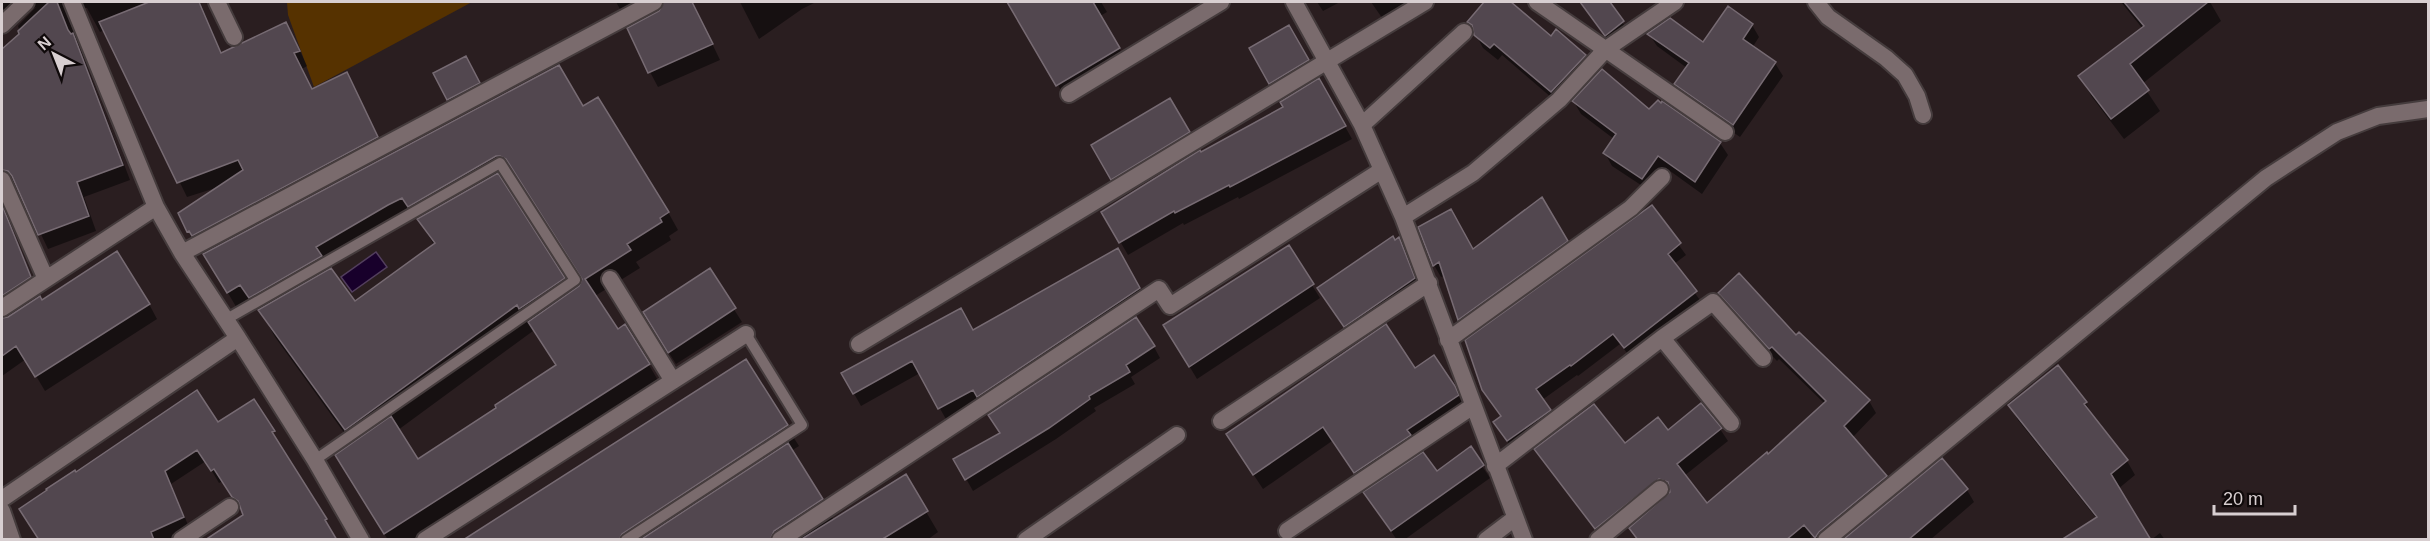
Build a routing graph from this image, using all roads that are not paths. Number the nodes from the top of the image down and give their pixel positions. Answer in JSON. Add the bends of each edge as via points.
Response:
{"nodes":[{"id":1,"x":26,"y":2,"type":"edge"},
{"id":2,"x":72,"y":2,"type":"edge"},
{"id":3,"x":216,"y":2,"type":"edge"},
{"id":4,"x":654,"y":2,"type":"edge"},
{"id":5,"x":1221,"y":2,"type":"edge"},
{"id":6,"x":1294,"y":2,"type":"edge"},
{"id":7,"x":1425,"y":2,"type":"edge"},
{"id":8,"x":1537,"y":2,"type":"edge"},
{"id":9,"x":1675,"y":2,"type":"edge"},
{"id":10,"x":1816,"y":2,"type":"edge"},
{"id":11,"x":2,"y":25,"type":"edge"},
{"id":12,"x":1464,"y":32,"type":"dead end"},
{"id":13,"x":234,"y":38,"type":"dead end"},
{"id":14,"x":1606,"y":50,"type":"junction"},
{"id":15,"x":1327,"y":60,"type":"junction"},
{"id":16,"x":1069,"y":94,"type":"dead end"},
{"id":17,"x":2428,"y":109,"type":"edge"},
{"id":18,"x":1923,"y":115,"type":"dead end"},
{"id":19,"x":1362,"y":125,"type":"junction"},
{"id":20,"x":1725,"y":132,"type":"dead end"},
{"id":21,"x":1382,"y":170,"type":"junction"},
{"id":22,"x":1662,"y":177,"type":"dead end"},
{"id":23,"x":2,"y":180,"type":"edge"},
{"id":24,"x":156,"y":207,"type":"junction"},
{"id":25,"x":1403,"y":217,"type":"junction"},
{"id":26,"x":182,"y":253,"type":"junction"},
{"id":27,"x":46,"y":279,"type":"junction"},
{"id":28,"x":610,"y":279,"type":"dead end"},
{"id":29,"x":1429,"y":283,"type":"junction"},
{"id":30,"x":2,"y":308,"type":"edge"},
{"id":31,"x":225,"y":320,"type":"junction"},
{"id":32,"x":746,"y":334,"type":"joint"},
{"id":33,"x":238,"y":338,"type":"junction"},
{"id":34,"x":1662,"y":338,"type":"junction"},
{"id":35,"x":1448,"y":340,"type":"junction"},
{"id":36,"x":860,"y":344,"type":"dead end"},
{"id":37,"x":1763,"y":358,"type":"dead end"},
{"id":38,"x":673,"y":381,"type":"junction"},
{"id":39,"x":1473,"y":406,"type":"junction"},
{"id":40,"x":1221,"y":421,"type":"dead end"},
{"id":41,"x":1731,"y":423,"type":"dead end"},
{"id":42,"x":1177,"y":435,"type":"dead end"},
{"id":43,"x":315,"y":460,"type":"junction"},
{"id":44,"x":1495,"y":466,"type":"junction"},
{"id":45,"x":1660,"y":489,"type":"dead end"},
{"id":46,"x":2,"y":499,"type":"edge"},
{"id":47,"x":230,"y":507,"type":"dead end"},
{"id":48,"x":2,"y":511,"type":"edge"},
{"id":49,"x":1515,"y":518,"type":"junction"},
{"id":50,"x":1287,"y":531,"type":"dead end"},
{"id":51,"x":1833,"y":537,"type":"edge"},
{"id":52,"x":12,"y":540,"type":"edge"},
{"id":53,"x":181,"y":540,"type":"edge"},
{"id":54,"x":361,"y":540,"type":"edge"},
{"id":55,"x":425,"y":540,"type":"edge"},
{"id":56,"x":626,"y":540,"type":"edge"},
{"id":57,"x":780,"y":540,"type":"edge"},
{"id":58,"x":1026,"y":540,"type":"edge"},
{"id":59,"x":1486,"y":540,"type":"edge"},
{"id":60,"x":1524,"y":540,"type":"edge"},
{"id":61,"x":1598,"y":540,"type":"edge"}],
"edges":[{"from":1,"to":11,"type":"street"},
{"from":2,"to":24,"type":"street"},
{"from":3,"to":13,"type":"street"},
{"from":4,"to":26,"type":"street"},
{"from":5,"to":16,"type":"street"},
{"from":6,"to":15,"type":"street"},
{"from":7,"to":15,"type":"street"},
{"from":8,"to":14,"type":"street"},
{"from":9,"to":14,"type":"street"},
{"from":10,"to":18,"type":"street","via":[[1828,17],[1905,75]]},
{"from":12,"to":19,"type":"street"},
{"from":14,"to":20,"type":"street"},
{"from":14,"to":25,"type":"street","via":[[1519,136],[1473,173]]},
{"from":15,"to":19,"type":"street"},
{"from":15,"to":36,"type":"street"},
{"from":17,"to":51,"type":"street","via":[[2378,116],[2337,132],[2266,178]]},
{"from":19,"to":21,"type":"street"},
{"from":21,"to":25,"type":"street"},
{"from":21,"to":57,"type":"street","via":[[1170,306],[1160,289]]},
{"from":22,"to":35,"type":"street","via":[[1631,208]]},
{"from":23,"to":27,"type":"street"},
{"from":24,"to":26,"type":"street"},
{"from":24,"to":27,"type":"street"},
{"from":25,"to":29,"type":"street"},
{"from":26,"to":31,"type":"street"},
{"from":27,"to":30,"type":"street"},
{"from":28,"to":38,"type":"street"},
{"from":29,"to":35,"type":"street"},
{"from":29,"to":40,"type":"street"},
{"from":31,"to":33,"type":"street"},
{"from":31,"to":43,"type":"lane","via":[[500,163],[575,280]]},
{"from":32,"to":38,"type":"street"},
{"from":32,"to":56,"type":"lane","via":[[802,425]]},
{"from":33,"to":43,"type":"street"},
{"from":33,"to":46,"type":"street"},
{"from":34,"to":37,"type":"street","via":[[1713,302]]},
{"from":34,"to":41,"type":"street"},
{"from":34,"to":44,"type":"street"},
{"from":35,"to":39,"type":"street"},
{"from":38,"to":55,"type":"street"},
{"from":39,"to":44,"type":"street"},
{"from":39,"to":50,"type":"street"},
{"from":42,"to":58,"type":"street"},
{"from":43,"to":54,"type":"street"},
{"from":44,"to":49,"type":"street"},
{"from":45,"to":61,"type":"street"},
{"from":47,"to":53,"type":"street"},
{"from":48,"to":52,"type":"street"},
{"from":49,"to":59,"type":"street"},
{"from":49,"to":60,"type":"street"}]}
